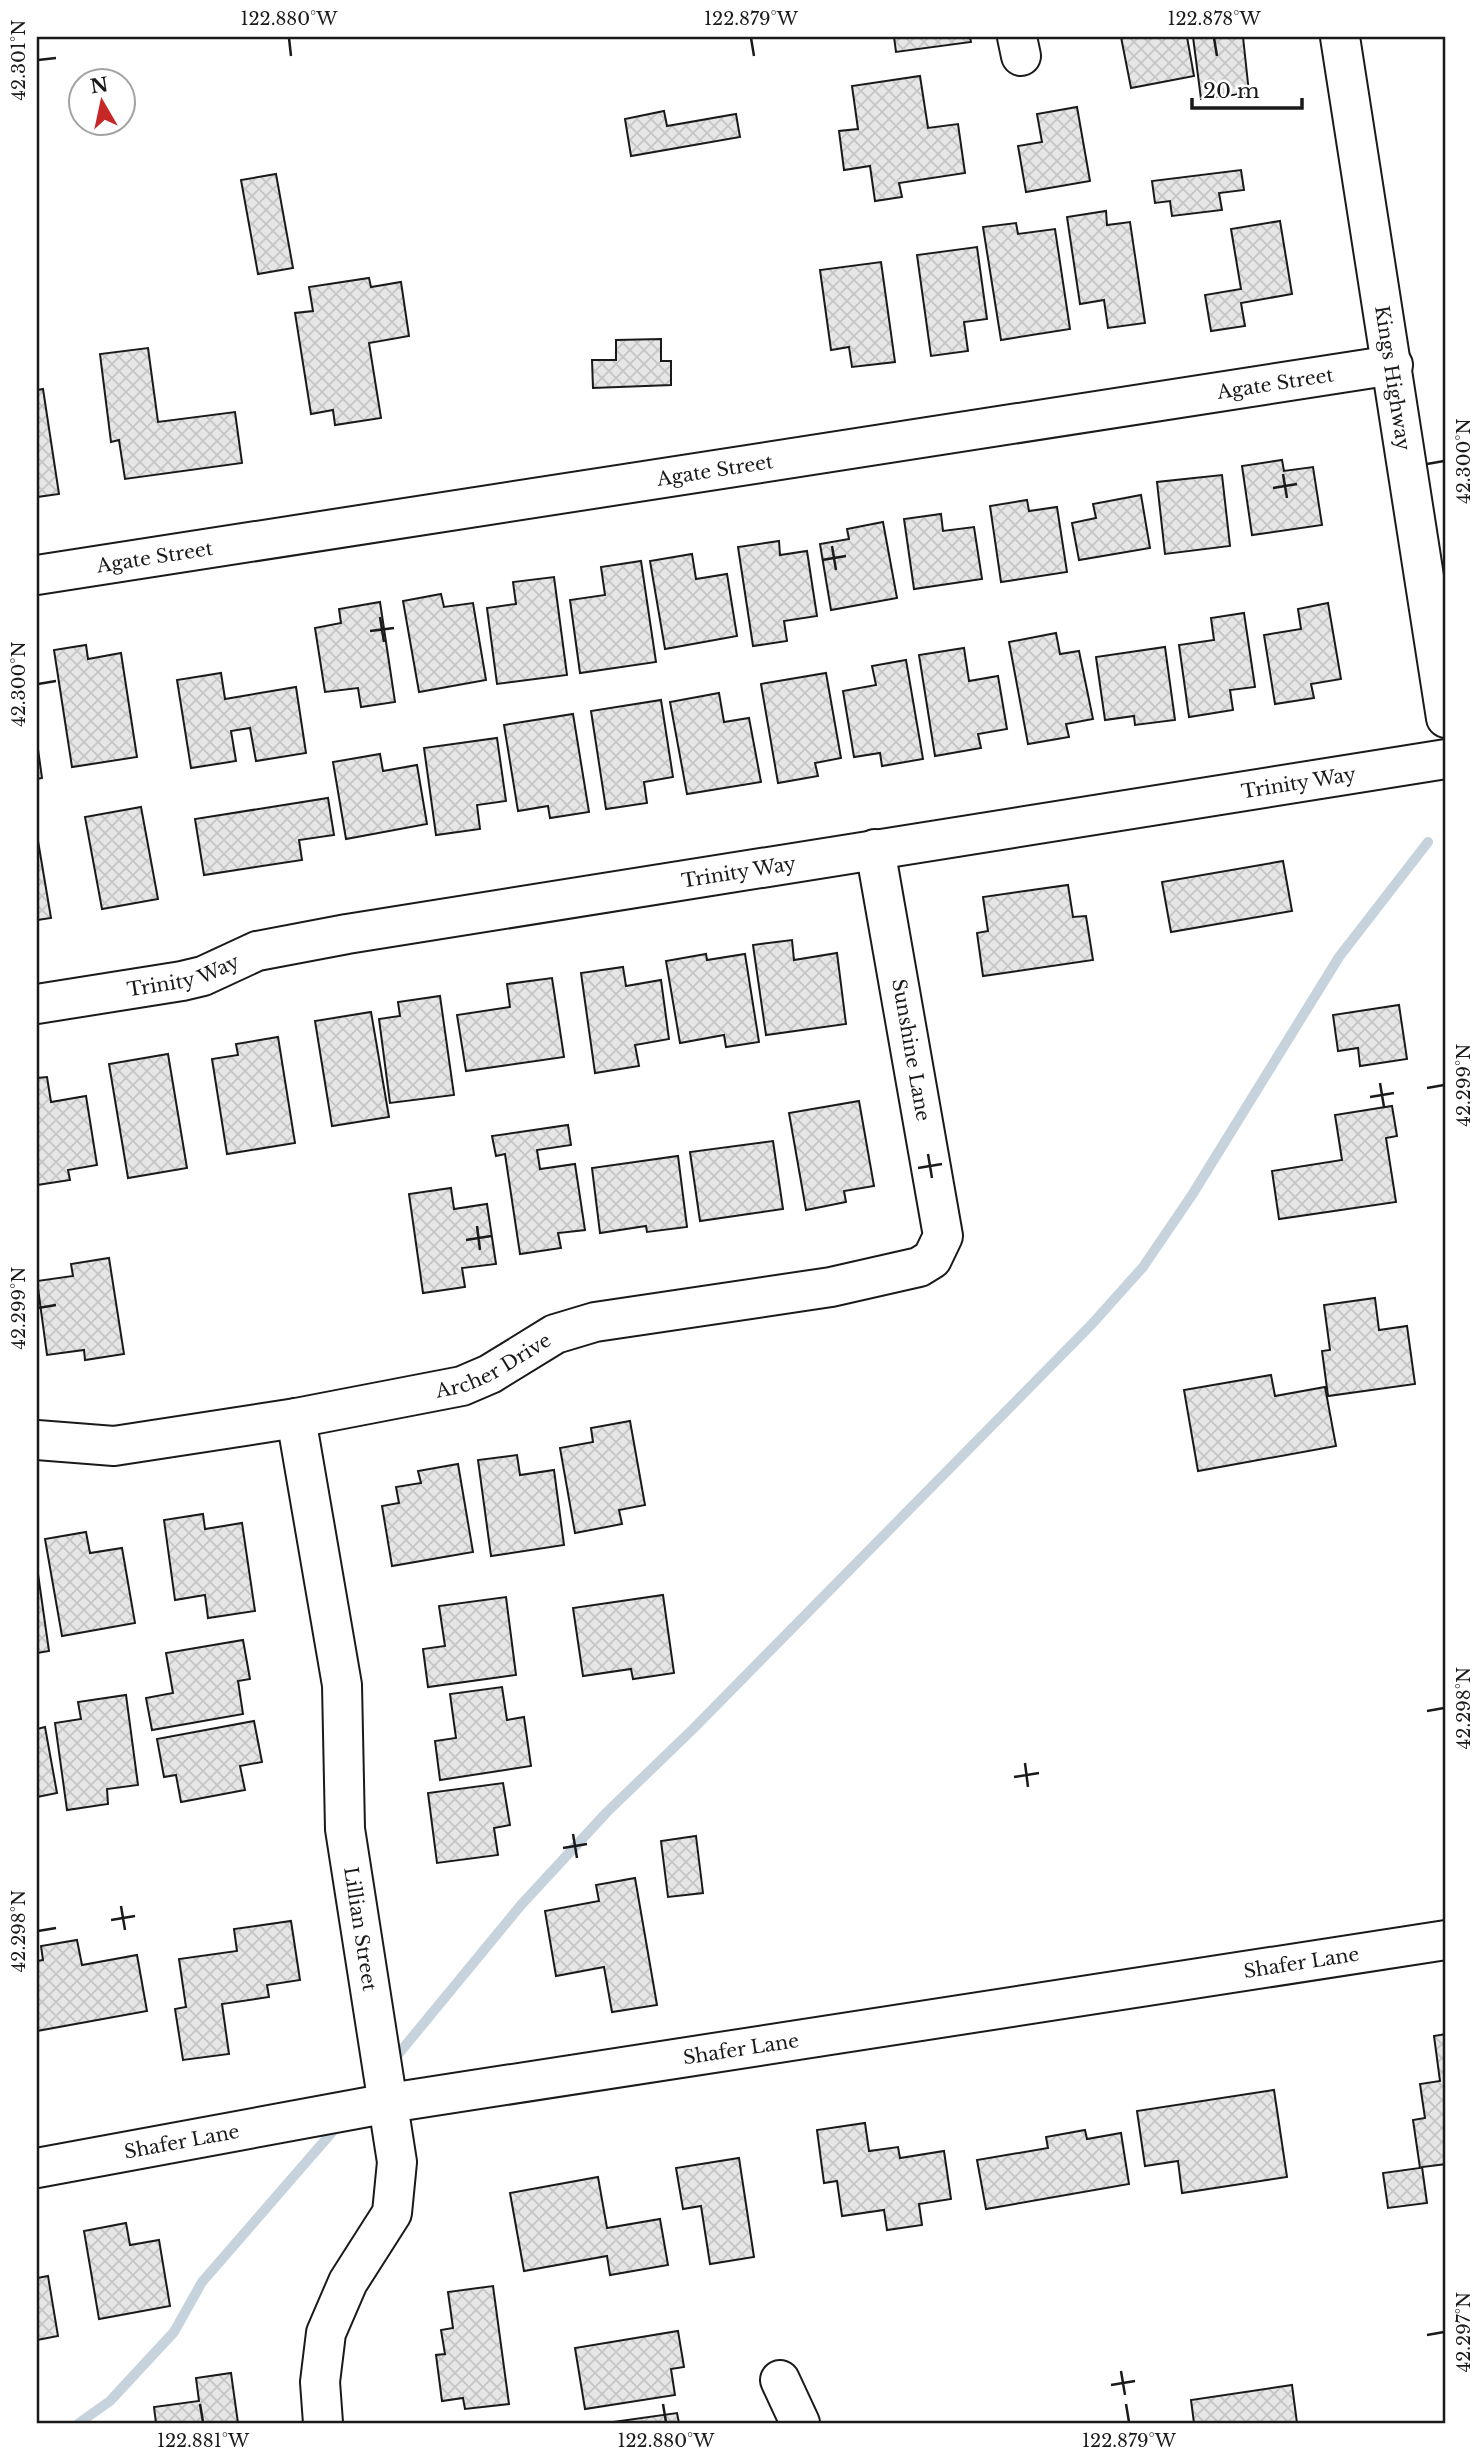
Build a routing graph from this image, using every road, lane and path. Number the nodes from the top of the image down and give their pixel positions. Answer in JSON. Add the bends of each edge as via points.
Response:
{"nodes":[{"id":1,"x":1340,"y":37,"type":"edge"},
{"id":2,"x":1393,"y":365,"type":"junction"},
{"id":3,"x":37,"y":575,"type":"edge"},
{"id":4,"x":1441,"y":639,"type":"edge"},
{"id":5,"x":1446,"y":718,"type":"edge"},
{"id":6,"x":1446,"y":759,"type":"edge"},
{"id":7,"x":875,"y":849,"type":"junction"},
{"id":8,"x":37,"y":1004,"type":"edge"},
{"id":9,"x":938,"y":1250,"type":"joint"},
{"id":10,"x":296,"y":1418,"type":"junction"},
{"id":11,"x":37,"y":1440,"type":"edge"},
{"id":12,"x":1446,"y":1940,"type":"edge"},
{"id":13,"x":389,"y":2103,"type":"junction"},
{"id":14,"x":37,"y":2168,"type":"edge"},
{"id":15,"x":780,"y":2381,"type":"dead end"},
{"id":16,"x":323,"y":2423,"type":"edge"},
{"id":17,"x":800,"y":2423,"type":"edge"}],
"edges":[{"from":1,"to":2,"type":"street","name":"Kings Highway"},
{"from":2,"to":3,"type":"street","name":"Agate Street"},
{"from":2,"to":4,"type":"street","name":"Kings Highway"},
{"from":4,"to":5,"type":"street","name":"Kings Highway"},
{"from":6,"to":7,"type":"street","name":"Trinity Way"},
{"from":7,"to":8,"type":"street","name":"Trinity Way","via":[[322,938],[257,951],[182,981]]},
{"from":7,"to":9,"type":"street","name":"Sunshine Lane","via":[[943,1236]]},
{"from":9,"to":10,"type":"street","name":"Archer Drive","via":[[919,1266],[831,1287],[596,1322],[555,1334],[462,1386]]},
{"from":10,"to":11,"type":"street","name":"Archer Drive","via":[[114,1446]]},
{"from":10,"to":13,"type":"street","name":"Lillian Street","via":[[342,1685],[345,1829]]},
{"from":12,"to":13,"type":"street","name":"Shafer Lane"},
{"from":13,"to":14,"type":"street","name":"Shafer Lane"},
{"from":13,"to":16,"type":"street","name":"Lillian Street","via":[[397,2162],[392,2213],[348,2282],[326,2333],[320,2382]]},
{"from":15,"to":17,"type":"street"}]}
